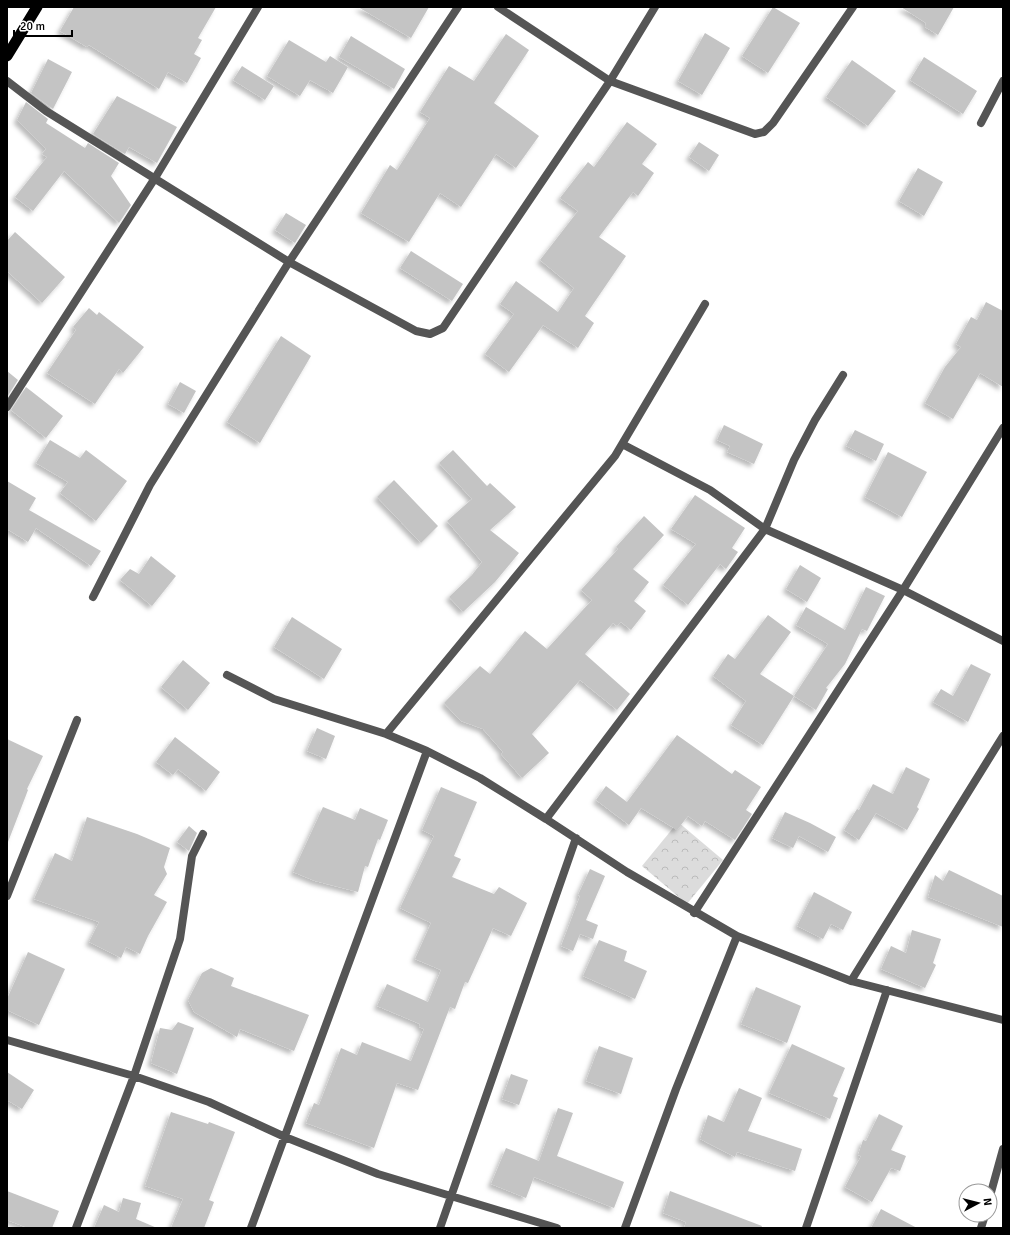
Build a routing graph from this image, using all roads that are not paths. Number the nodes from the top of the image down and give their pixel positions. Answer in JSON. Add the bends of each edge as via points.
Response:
{"nodes":[{"id":1,"x":37,"y":7,"type":"edge"},
{"id":2,"x":258,"y":7,"type":"edge"},
{"id":3,"x":458,"y":7,"type":"edge"},
{"id":4,"x":498,"y":7,"type":"edge"},
{"id":5,"x":655,"y":7,"type":"edge"},
{"id":6,"x":853,"y":7,"type":"edge"},
{"id":7,"x":7,"y":56,"type":"edge"},
{"id":8,"x":7,"y":81,"type":"edge"},
{"id":9,"x":610,"y":81,"type":"junction"},
{"id":10,"x":1003,"y":81,"type":"edge"},
{"id":11,"x":981,"y":123,"type":"dead end"},
{"id":12,"x":154,"y":178,"type":"junction"},
{"id":13,"x":289,"y":262,"type":"junction"},
{"id":14,"x":704,"y":304,"type":"dead end"},
{"id":15,"x":843,"y":375,"type":"dead end"},
{"id":16,"x":7,"y":407,"type":"edge"},
{"id":17,"x":1003,"y":428,"type":"edge"},
{"id":18,"x":624,"y":445,"type":"junction"},
{"id":19,"x":765,"y":529,"type":"junction"},
{"id":20,"x":903,"y":590,"type":"junction"},
{"id":21,"x":93,"y":597,"type":"dead end"},
{"id":22,"x":1003,"y":642,"type":"edge"},
{"id":23,"x":227,"y":675,"type":"dead end"},
{"id":24,"x":77,"y":720,"type":"dead end"},
{"id":25,"x":386,"y":734,"type":"junction"},
{"id":26,"x":1003,"y":736,"type":"edge"},
{"id":27,"x":427,"y":751,"type":"junction"},
{"id":28,"x":546,"y":819,"type":"junction"},
{"id":29,"x":203,"y":834,"type":"dead end"},
{"id":30,"x":576,"y":838,"type":"junction"},
{"id":31,"x":7,"y":896,"type":"edge"},
{"id":32,"x":694,"y":913,"type":"junction"},
{"id":33,"x":737,"y":936,"type":"junction"},
{"id":34,"x":851,"y":981,"type":"junction"},
{"id":35,"x":887,"y":990,"type":"junction"},
{"id":36,"x":1003,"y":1020,"type":"edge"},
{"id":37,"x":7,"y":1040,"type":"edge"},
{"id":38,"x":134,"y":1076,"type":"junction"},
{"id":39,"x":285,"y":1137,"type":"junction"},
{"id":40,"x":1003,"y":1149,"type":"edge"},
{"id":41,"x":994,"y":1183,"type":"edge"},
{"id":42,"x":451,"y":1196,"type":"junction"},
{"id":43,"x":76,"y":1228,"type":"edge"},
{"id":44,"x":251,"y":1228,"type":"edge"},
{"id":45,"x":440,"y":1228,"type":"edge"},
{"id":46,"x":557,"y":1228,"type":"edge"},
{"id":47,"x":625,"y":1228,"type":"edge"},
{"id":48,"x":806,"y":1228,"type":"edge"}],
"edges":[{"from":1,"to":7,"type":"highway"},
{"from":2,"to":12,"type":"street"},
{"from":3,"to":13,"type":"street"},
{"from":4,"to":9,"type":"street"},
{"from":5,"to":9,"type":"street"},
{"from":6,"to":9,"type":"street","via":[[773,123],[764,132],[756,134]]},
{"from":8,"to":12,"type":"street","via":[[46,111]]},
{"from":9,"to":13,"type":"street","via":[[443,328],[430,334],[416,331]]},
{"from":10,"to":11,"type":"street"},
{"from":12,"to":13,"type":"street"},
{"from":12,"to":16,"type":"street"},
{"from":13,"to":21,"type":"street","via":[[150,485]]},
{"from":14,"to":18,"type":"street"},
{"from":15,"to":19,"type":"street","via":[[794,460]]},
{"from":17,"to":20,"type":"street"},
{"from":18,"to":19,"type":"street","via":[[710,490]]},
{"from":18,"to":25,"type":"street"},
{"from":19,"to":20,"type":"street"},
{"from":19,"to":28,"type":"street"},
{"from":20,"to":22,"type":"street"},
{"from":20,"to":32,"type":"street"},
{"from":23,"to":25,"type":"street","via":[[274,699]]},
{"from":24,"to":31,"type":"street"},
{"from":25,"to":27,"type":"street"},
{"from":26,"to":34,"type":"street"},
{"from":27,"to":28,"type":"street","via":[[480,778]]},
{"from":27,"to":39,"type":"street"},
{"from":28,"to":30,"type":"street"},
{"from":29,"to":38,"type":"street","via":[[192,856],[180,939]]},
{"from":30,"to":32,"type":"street"},
{"from":30,"to":42,"type":"street"},
{"from":32,"to":33,"type":"street"},
{"from":33,"to":34,"type":"street"},
{"from":33,"to":47,"type":"street","via":[[676,1089]]},
{"from":34,"to":35,"type":"street"},
{"from":35,"to":36,"type":"street"},
{"from":35,"to":48,"type":"street"},
{"from":37,"to":38,"type":"street"},
{"from":38,"to":39,"type":"street","via":[[209,1102]]},
{"from":38,"to":43,"type":"street"},
{"from":39,"to":42,"type":"street","via":[[378,1174]]},
{"from":39,"to":44,"type":"street"},
{"from":40,"to":41,"type":"street"},
{"from":42,"to":45,"type":"street"},
{"from":42,"to":46,"type":"street"}]}
